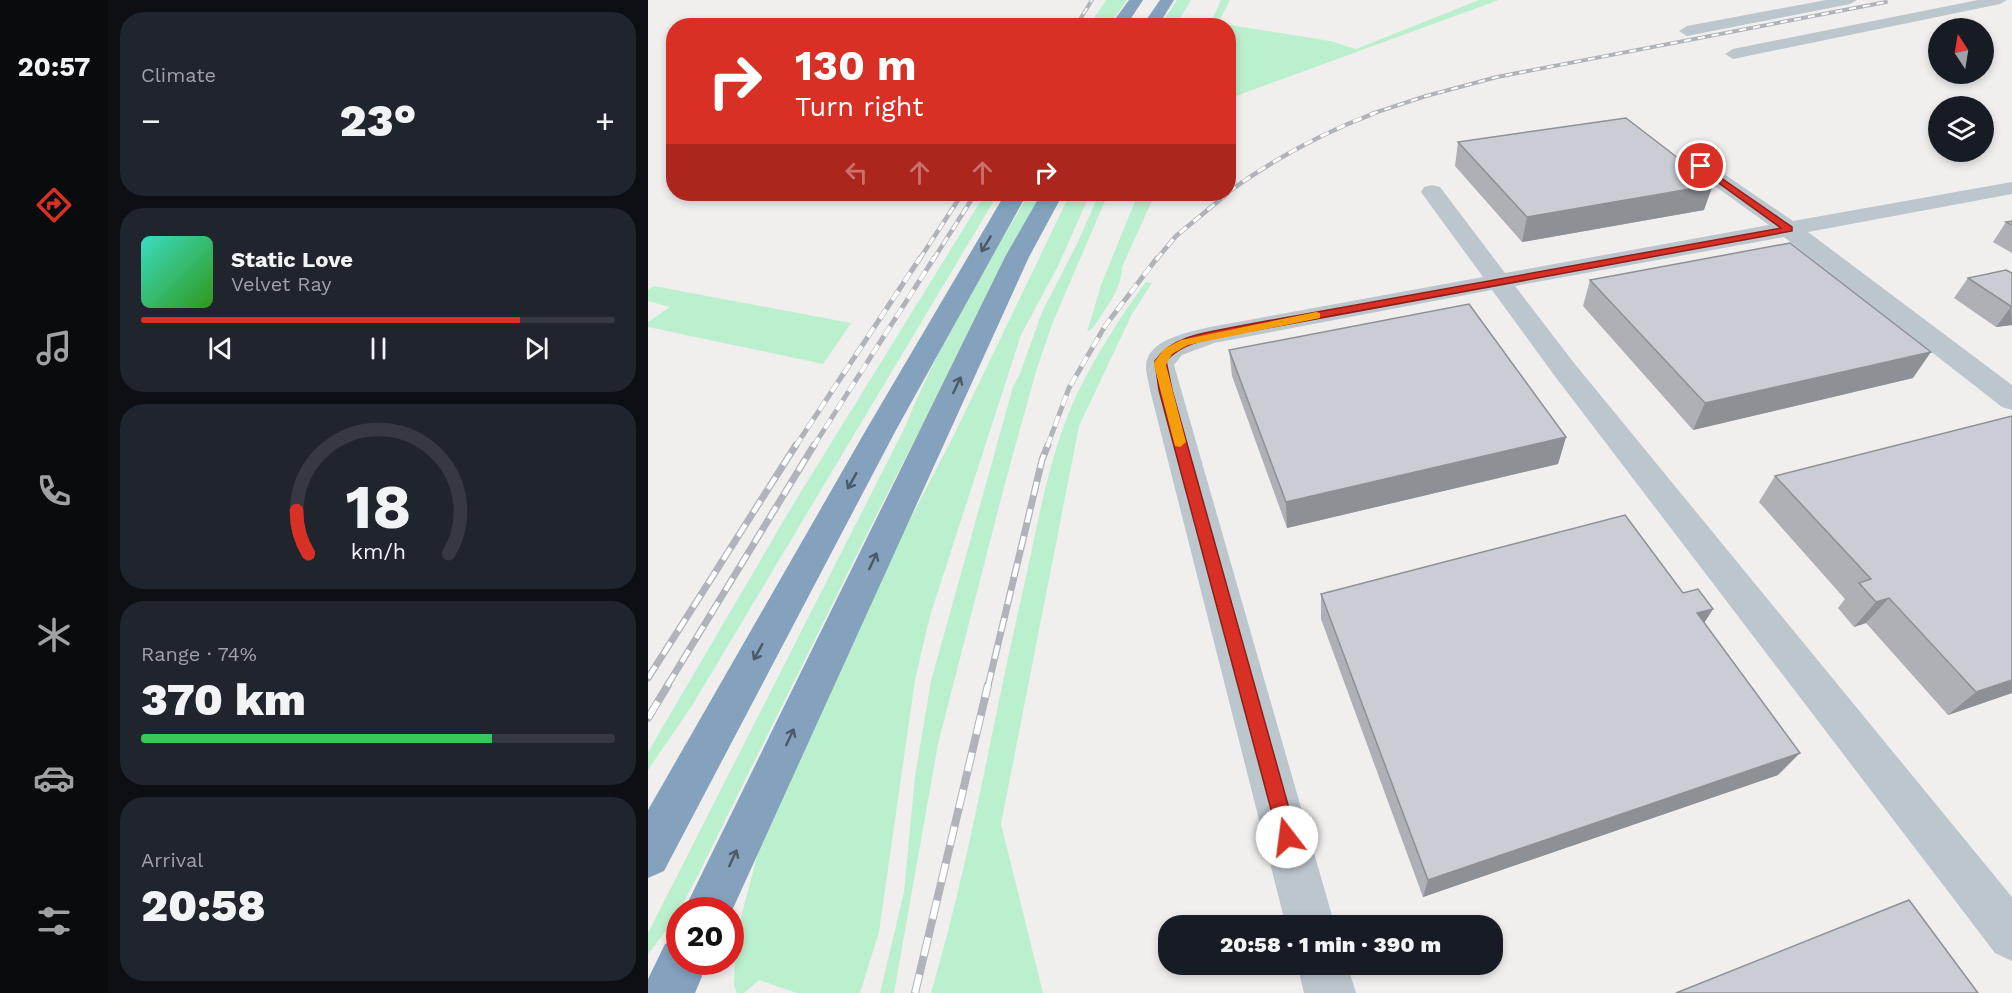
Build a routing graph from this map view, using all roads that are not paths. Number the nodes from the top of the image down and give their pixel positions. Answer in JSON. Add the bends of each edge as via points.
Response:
{"nodes":[{"id":1,"x":1136,"y":0,"type":"edge"},
{"id":2,"x":1167,"y":0,"type":"edge"},
{"id":3,"x":1850,"y":0,"type":"edge"},
{"id":4,"x":2000,"y":0,"type":"edge"},
{"id":5,"x":1124,"y":18,"type":"edge"},
{"id":6,"x":1155,"y":18,"type":"edge"},
{"id":7,"x":1701,"y":166,"type":"dead end"},
{"id":8,"x":2012,"y":188,"type":"edge"},
{"id":9,"x":1432,"y":192,"type":"dead end"},
{"id":10,"x":1012,"y":201,"type":"edge"},
{"id":11,"x":1048,"y":201,"type":"edge"},
{"id":12,"x":1789,"y":229,"type":"junction"},
{"id":13,"x":1500,"y":283,"type":"junction"},
{"id":14,"x":2012,"y":400,"type":"edge"},
{"id":15,"x":686,"y":782,"type":"junction"},
{"id":16,"x":648,"y":824,"type":"edge"},
{"id":17,"x":648,"y":855,"type":"edge"},
{"id":18,"x":714,"y":897,"type":"edge"},
{"id":19,"x":1308,"y":915,"type":"edge"},
{"id":20,"x":2012,"y":936,"type":"edge"},
{"id":21,"x":678,"y":975,"type":"edge"},
{"id":22,"x":1325,"y":975,"type":"edge"},
{"id":23,"x":669,"y":993,"type":"edge"},
{"id":24,"x":1330,"y":993,"type":"edge"}],
"edges":[{"from":1,"to":5,"type":"highway"},
{"from":2,"to":6,"type":"highway"},
{"from":3,"to":4,"type":"lane","via":[[1687,31],[1738,59]]},
{"from":7,"to":12,"type":"lane"},
{"from":8,"to":12,"type":"lane"},
{"from":9,"to":13,"type":"lane"},
{"from":10,"to":15,"type":"highway","one_way":true,"via":[[880,430]]},
{"from":18,"to":11,"type":"highway","one_way":true,"via":[[1017,257]]},
{"from":12,"to":13,"type":"lane"},
{"from":12,"to":14,"type":"lane"},
{"from":13,"to":19,"type":"lane","via":[[1245,328],[1185,342],[1168,351],[1160,361]]},
{"from":13,"to":20,"type":"lane"},
{"from":15,"to":16,"type":"highway"},
{"from":15,"to":17,"type":"highway"},
{"from":21,"to":23,"type":"highway"},
{"from":22,"to":24,"type":"lane"}]}
